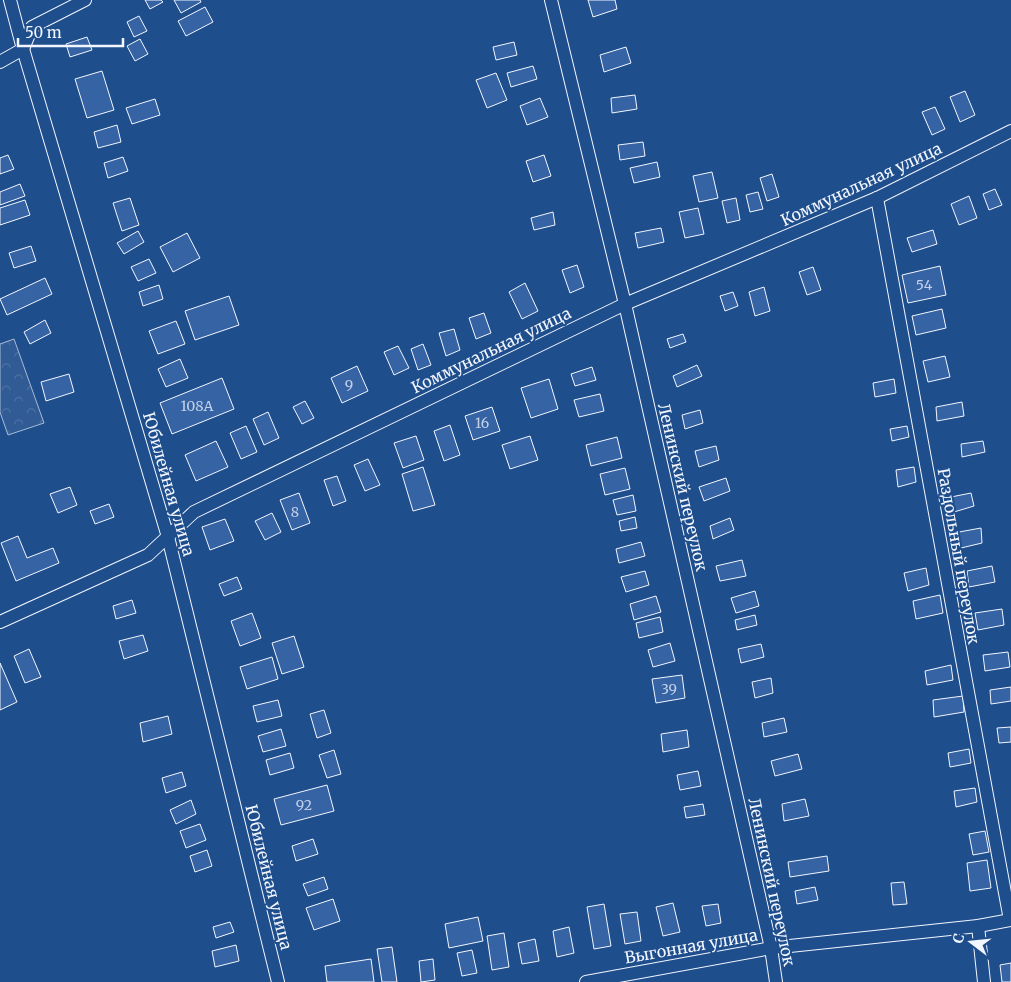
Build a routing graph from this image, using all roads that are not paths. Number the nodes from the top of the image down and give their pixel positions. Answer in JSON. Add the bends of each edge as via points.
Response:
{"nodes":[{"id":1,"x":10,"y":0,"type":"edge"},
{"id":2,"x":84,"y":0,"type":"edge"},
{"id":3,"x":551,"y":0,"type":"edge"},
{"id":4,"x":23,"y":49,"type":"junction"},
{"id":5,"x":0,"y":62,"type":"edge"},
{"id":6,"x":1011,"y":131,"type":"edge"},
{"id":7,"x":877,"y":198,"type":"junction"},
{"id":8,"x":625,"y":304,"type":"junction"},
{"id":9,"x":168,"y":537,"type":"junction"},
{"id":10,"x":0,"y":622,"type":"edge"},
{"id":11,"x":1010,"y":920,"type":"edge"},
{"id":12,"x":978,"y":926,"type":"junction"},
{"id":13,"x":771,"y":948,"type":"junction"},
{"id":14,"x":278,"y":982,"type":"edge"},
{"id":15,"x":586,"y":982,"type":"edge"},
{"id":16,"x":776,"y":982,"type":"edge"},
{"id":17,"x":984,"y":982,"type":"edge"}],
"edges":[{"from":1,"to":4,"type":"street","name":"Юбилейная улица"},
{"from":2,"to":4,"type":"street","via":[[32,27]]},
{"from":3,"to":8,"type":"street","name":"Ленинский переулок"},
{"from":4,"to":5,"type":"street"},
{"from":4,"to":9,"type":"street","name":"Юбилейная улица"},
{"from":6,"to":7,"type":"street","name":"Коммунальная улица"},
{"from":7,"to":8,"type":"street","name":"Коммунальная улица"},
{"from":7,"to":11,"type":"street","name":"Раздольный переулок"},
{"from":8,"to":9,"type":"street","name":"Коммунальная улица","via":[[194,512]]},
{"from":8,"to":13,"type":"street","name":"Ленинский переулок"},
{"from":9,"to":10,"type":"street","name":"Коммунальная улица","via":[[148,555]]},
{"from":9,"to":14,"type":"street","name":"Юбилейная улица"},
{"from":11,"to":12,"type":"street","name":"Выгонная улица"},
{"from":12,"to":13,"type":"street","name":"Выгонная улица"},
{"from":12,"to":17,"type":"street"},
{"from":13,"to":15,"type":"street","name":"Выгонная улица"},
{"from":13,"to":16,"type":"street","name":"Ленинский переулок"}]}
